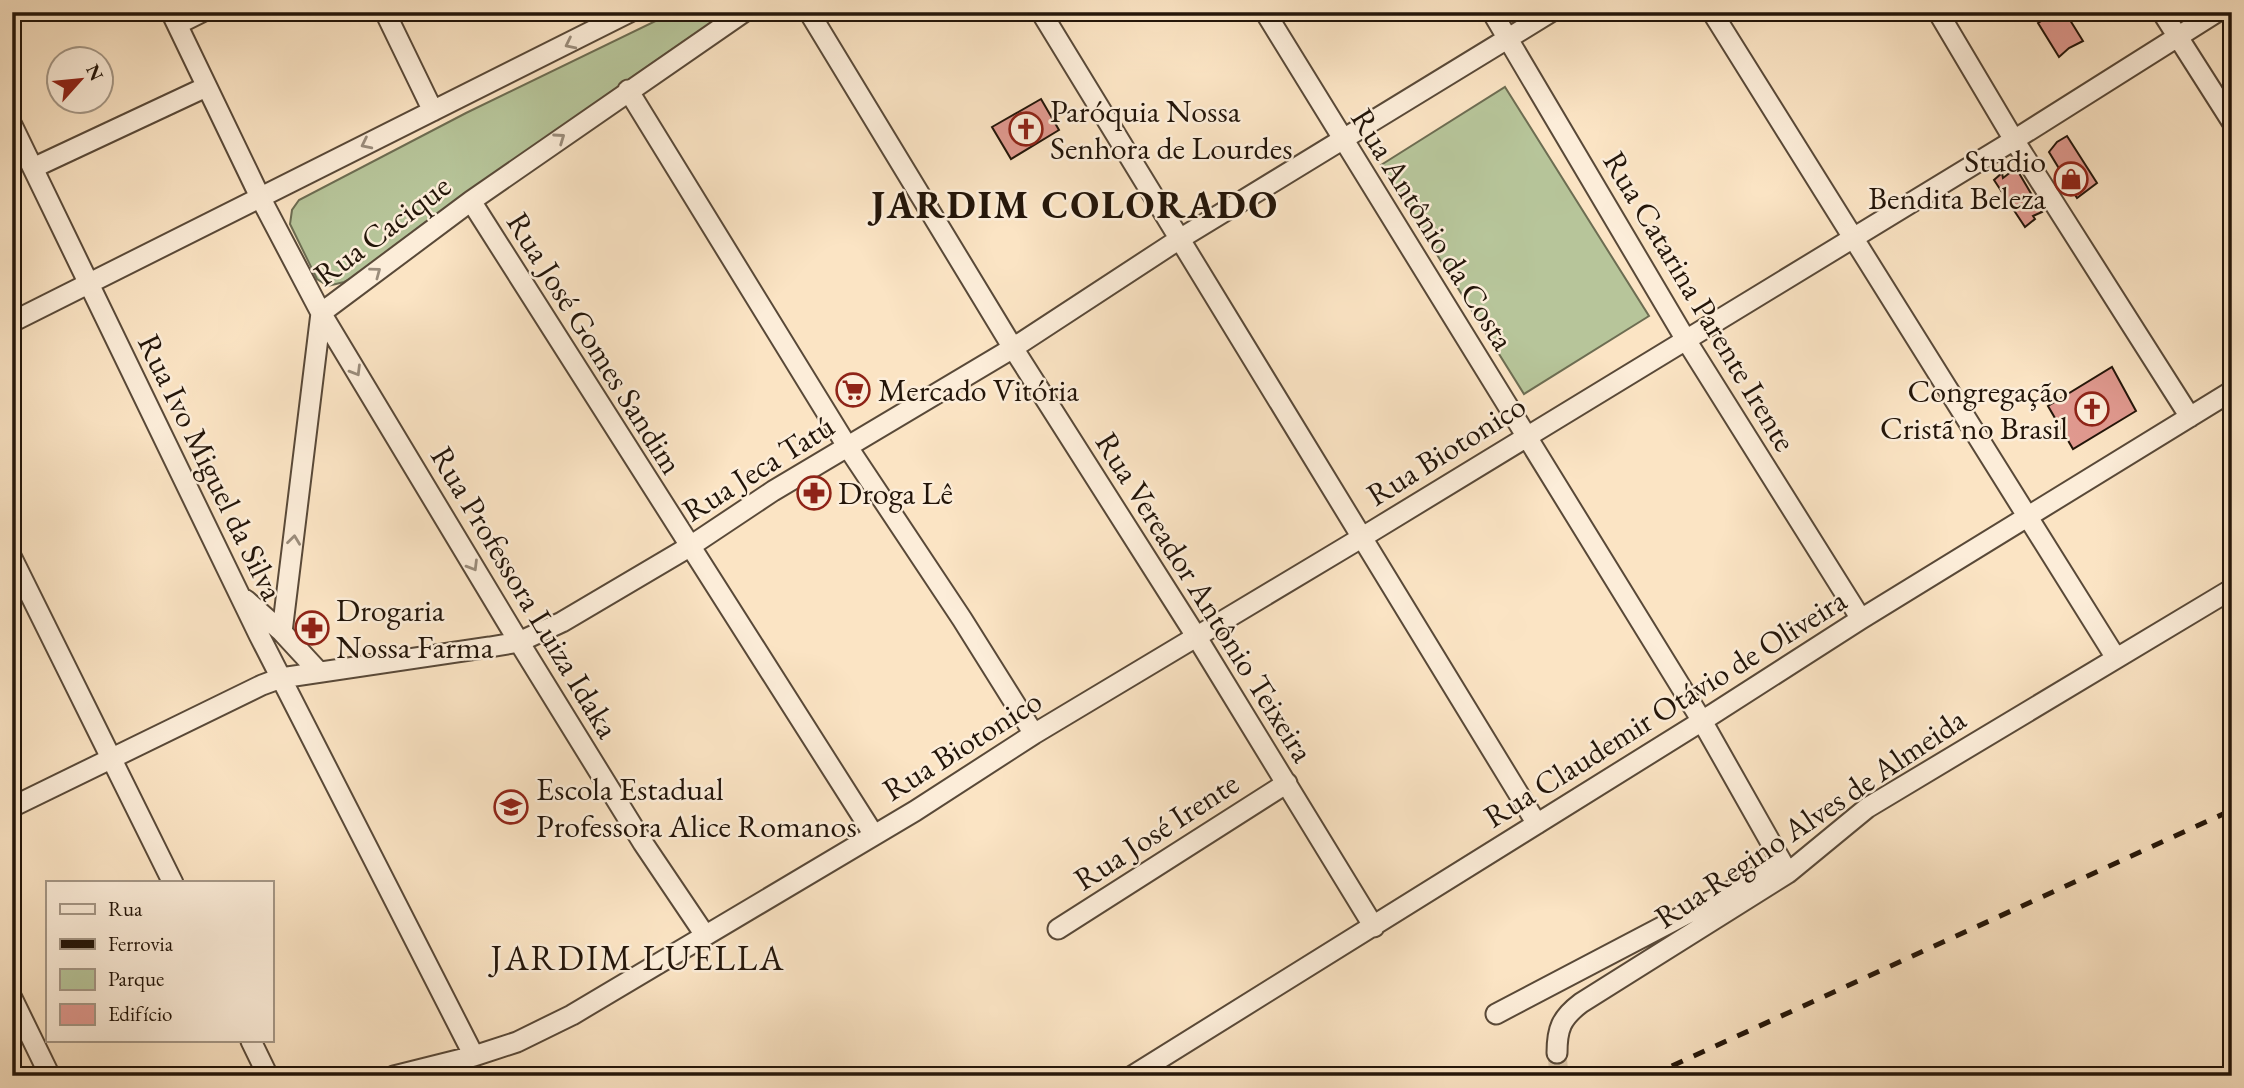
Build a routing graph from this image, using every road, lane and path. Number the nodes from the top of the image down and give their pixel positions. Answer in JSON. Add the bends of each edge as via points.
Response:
{"nodes":[{"id":1,"x":202,"y":12,"type":"edge"},
{"id":2,"x":385,"y":12,"type":"edge"},
{"id":3,"x":630,"y":12,"type":"edge"},
{"id":4,"x":744,"y":12,"type":"edge"},
{"id":5,"x":809,"y":12,"type":"edge"},
{"id":6,"x":1041,"y":12,"type":"edge"},
{"id":7,"x":1265,"y":12,"type":"edge"},
{"id":8,"x":1492,"y":12,"type":"edge"},
{"id":9,"x":1550,"y":12,"type":"edge"},
{"id":10,"x":1712,"y":12,"type":"edge"},
{"id":11,"x":1938,"y":12,"type":"edge"},
{"id":12,"x":2162,"y":12,"type":"edge"},
{"id":13,"x":2217,"y":12,"type":"edge"},
{"id":14,"x":175,"y":18,"type":"edge"},
{"id":15,"x":604,"y":19,"type":"edge"},
{"id":16,"x":2177,"y":36,"type":"junction"},
{"id":17,"x":1508,"y":39,"type":"junction"},
{"id":18,"x":206,"y":87,"type":"junction"},
{"id":19,"x":628,"y":90,"type":"junction"},
{"id":20,"x":433,"y":111,"type":"junction"},
{"id":21,"x":2232,"y":122,"type":"edge"},
{"id":22,"x":12,"y":125,"type":"edge"},
{"id":23,"x":1343,"y":140,"type":"junction"},
{"id":24,"x":2014,"y":140,"type":"junction"},
{"id":25,"x":33,"y":168,"type":"junction"},
{"id":26,"x":260,"y":197,"type":"junction"},
{"id":27,"x":471,"y":201,"type":"junction"},
{"id":28,"x":1853,"y":237,"type":"junction"},
{"id":29,"x":1178,"y":240,"type":"junction"},
{"id":30,"x":89,"y":284,"type":"junction"},
{"id":31,"x":321,"y":313,"type":"junction"},
{"id":32,"x":12,"y":322,"type":"edge"},
{"id":33,"x":1686,"y":340,"type":"junction"},
{"id":34,"x":1013,"y":348,"type":"junction"},
{"id":35,"x":2232,"y":391,"type":"edge"},
{"id":36,"x":2190,"y":417,"type":"junction"},
{"id":37,"x":1526,"y":436,"type":"junction"},
{"id":38,"x":847,"y":446,"type":"junction"},
{"id":39,"x":2027,"y":517,"type":"junction"},
{"id":40,"x":1361,"y":538,"type":"junction"},
{"id":41,"x":689,"y":547,"type":"junction"},
{"id":42,"x":12,"y":558,"type":"edge"},
{"id":43,"x":2232,"y":589,"type":"edge"},
{"id":44,"x":240,"y":594,"type":"junction"},
{"id":45,"x":1861,"y":619,"type":"junction"},
{"id":46,"x":282,"y":632,"type":"junction"},
{"id":47,"x":1196,"y":636,"type":"junction"},
{"id":48,"x":519,"y":642,"type":"junction"},
{"id":49,"x":2116,"y":658,"type":"junction"},
{"id":50,"x":319,"y":671,"type":"junction"},
{"id":51,"x":281,"y":678,"type":"junction"},
{"id":52,"x":1702,"y":721,"type":"junction"},
{"id":53,"x":1034,"y":734,"type":"junction"},
{"id":54,"x":112,"y":759,"type":"junction"},
{"id":55,"x":1287,"y":783,"type":"junction"},
{"id":56,"x":12,"y":807,"type":"edge"},
{"id":57,"x":1537,"y":824,"type":"junction"},
{"id":58,"x":874,"y":835,"type":"junction"},
{"id":59,"x":1785,"y":868,"type":"junction"},
{"id":60,"x":172,"y":881,"type":"edge"},
{"id":61,"x":1374,"y":927,"type":"junction"},
{"id":62,"x":1058,"y":929,"type":"dead end"},
{"id":63,"x":705,"y":935,"type":"junction"},
{"id":64,"x":12,"y":998,"type":"edge"},
{"id":65,"x":1496,"y":1014,"type":"dead end"},
{"id":66,"x":251,"y":1042,"type":"edge"},
{"id":67,"x":1556,"y":1053,"type":"tunnel mouth"},
{"id":68,"x":474,"y":1056,"type":"junction"},
{"id":69,"x":50,"y":1076,"type":"edge"},
{"id":70,"x":268,"y":1076,"type":"edge"},
{"id":71,"x":394,"y":1076,"type":"edge"},
{"id":72,"x":1132,"y":1076,"type":"edge"}],
"edges":[{"from":1,"to":14,"type":"street"},
{"from":2,"to":20,"type":"street"},
{"from":3,"to":15,"type":"street"},
{"from":4,"to":19,"type":"street","name":"Rua Cacique"},
{"from":5,"to":34,"type":"street","name":"Rua Vereador Antônio Teixeira"},
{"from":6,"to":29,"type":"street"},
{"from":7,"to":23,"type":"street","name":"Rua Antônio da Costa"},
{"from":8,"to":17,"type":"street","name":"Rua Catarina Parente Irente"},
{"from":9,"to":17,"type":"street","name":"Rua Jeca Tatú"},
{"from":10,"to":28,"type":"street"},
{"from":11,"to":24,"type":"street"},
{"from":12,"to":16,"type":"street"},
{"from":13,"to":16,"type":"street","name":"Rua Biotonico"},
{"from":14,"to":18,"type":"street","name":"Rua Professora Luiza Idaka"},
{"from":15,"to":20,"type":"street","one_way":true},
{"from":16,"to":21,"type":"street"},
{"from":16,"to":24,"type":"street","name":"Rua Biotonico"},
{"from":17,"to":23,"type":"street","name":"Rua Jeca Tatú"},
{"from":17,"to":33,"type":"street","name":"Rua Catarina Parente Irente"},
{"from":18,"to":25,"type":"street"},
{"from":18,"to":26,"type":"street","name":"Rua Professora Luiza Idaka"},
{"from":27,"to":19,"type":"street","name":"Rua Cacique","one_way":true},
{"from":19,"to":38,"type":"street"},
{"from":20,"to":26,"type":"street","one_way":true},
{"from":22,"to":25,"type":"street","name":"Rua Ivo Miguel da Silva"},
{"from":23,"to":29,"type":"street","name":"Rua Jeca Tatú"},
{"from":23,"to":37,"type":"street","name":"Rua Antônio da Costa"},
{"from":24,"to":28,"type":"street","name":"Rua Biotonico"},
{"from":24,"to":36,"type":"street"},
{"from":25,"to":30,"type":"street","name":"Rua Ivo Miguel da Silva"},
{"from":26,"to":30,"type":"street"},
{"from":26,"to":31,"type":"street","name":"Rua Professora Luiza Idaka"},
{"from":31,"to":27,"type":"street","name":"Rua Cacique","one_way":true},
{"from":27,"to":41,"type":"street","name":"Rua José Gomes Sandim"},
{"from":28,"to":33,"type":"street","name":"Rua Biotonico"},
{"from":28,"to":39,"type":"street"},
{"from":29,"to":34,"type":"street","name":"Rua Jeca Tatú"},
{"from":29,"to":40,"type":"street"},
{"from":30,"to":32,"type":"street"},
{"from":30,"to":44,"type":"street","name":"Rua Ivo Miguel da Silva"},
{"from":46,"to":31,"type":"street","name":"Rua Cacique","one_way":true},
{"from":31,"to":48,"type":"street","name":"Rua Professora Luiza Idaka","one_way":true},
{"from":33,"to":37,"type":"street","name":"Rua Biotonico"},
{"from":33,"to":45,"type":"street","name":"Rua Catarina Parente Irente"},
{"from":34,"to":38,"type":"street","name":"Rua Jeca Tatú"},
{"from":34,"to":47,"type":"street","name":"Rua Vereador Antônio Teixeira"},
{"from":35,"to":36,"type":"street","name":"Rua Claudemir Otávio de Oliveira"},
{"from":36,"to":39,"type":"street","name":"Rua Claudemir Otávio de Oliveira"},
{"from":37,"to":40,"type":"street","name":"Rua Biotonico"},
{"from":37,"to":52,"type":"street","name":"Rua Antônio da Costa"},
{"from":38,"to":41,"type":"street","name":"Rua Jeca Tatú"},
{"from":38,"to":53,"type":"street"},
{"from":39,"to":45,"type":"street","name":"Rua Claudemir Otávio de Oliveira"},
{"from":39,"to":49,"type":"street"},
{"from":40,"to":47,"type":"street","name":"Rua Biotonico"},
{"from":40,"to":57,"type":"street"},
{"from":41,"to":48,"type":"street","name":"Rua Jeca Tatú","via":[[562,622]]},
{"from":41,"to":58,"type":"street","name":"Rua José Gomes Sandim"},
{"from":42,"to":54,"type":"street"},
{"from":43,"to":49,"type":"street","name":"Rua Regino Alves de Almeida"},
{"from":44,"to":46,"type":"street"},
{"from":44,"to":51,"type":"street","name":"Rua Ivo Miguel da Silva"},
{"from":45,"to":52,"type":"street","name":"Rua Claudemir Otávio de Oliveira"},
{"from":46,"to":50,"type":"street"},
{"from":47,"to":53,"type":"street","name":"Rua Biotonico"},
{"from":47,"to":55,"type":"street","name":"Rua Vereador Antônio Teixeira"},
{"from":48,"to":50,"type":"street","name":"Rua Jeca Tatú"},
{"from":48,"to":63,"type":"street","name":"Rua Professora Luiza Idaka"},
{"from":49,"to":59,"type":"street","name":"Rua Regino Alves de Almeida","via":[[1867,808]]},
{"from":50,"to":51,"type":"street","name":"Rua Jeca Tatú"},
{"from":51,"to":54,"type":"street","name":"Rua Jeca Tatú"},
{"from":51,"to":68,"type":"street","name":"Rua Ivo Miguel da Silva"},
{"from":52,"to":57,"type":"street","name":"Rua Claudemir Otávio de Oliveira"},
{"from":52,"to":59,"type":"street","name":"Rua Antônio da Costa"},
{"from":53,"to":58,"type":"street","name":"Rua Biotonico"},
{"from":54,"to":56,"type":"street","name":"Rua Jeca Tatú"},
{"from":54,"to":60,"type":"street"},
{"from":55,"to":61,"type":"street","name":"Rua Vereador Antônio Teixeira"},
{"from":55,"to":62,"type":"street","name":"Rua José Irente"},
{"from":57,"to":61,"type":"street","name":"Rua Claudemir Otávio de Oliveira"},
{"from":58,"to":63,"type":"street","name":"Rua Biotonico"},
{"from":59,"to":65,"type":"street"},
{"from":59,"to":67,"type":"street","name":"Rua Regino Alves de Almeida","via":[[1568,1013],[1560,1023]]},
{"from":61,"to":72,"type":"street","name":"Rua Claudemir Otávio de Oliveira"},
{"from":63,"to":68,"type":"street","name":"Rua Biotonico","via":[[572,1015],[517,1042]]},
{"from":64,"to":69,"type":"street"},
{"from":66,"to":70,"type":"street"},
{"from":68,"to":71,"type":"street","name":"Rua Biotonico"}]}
